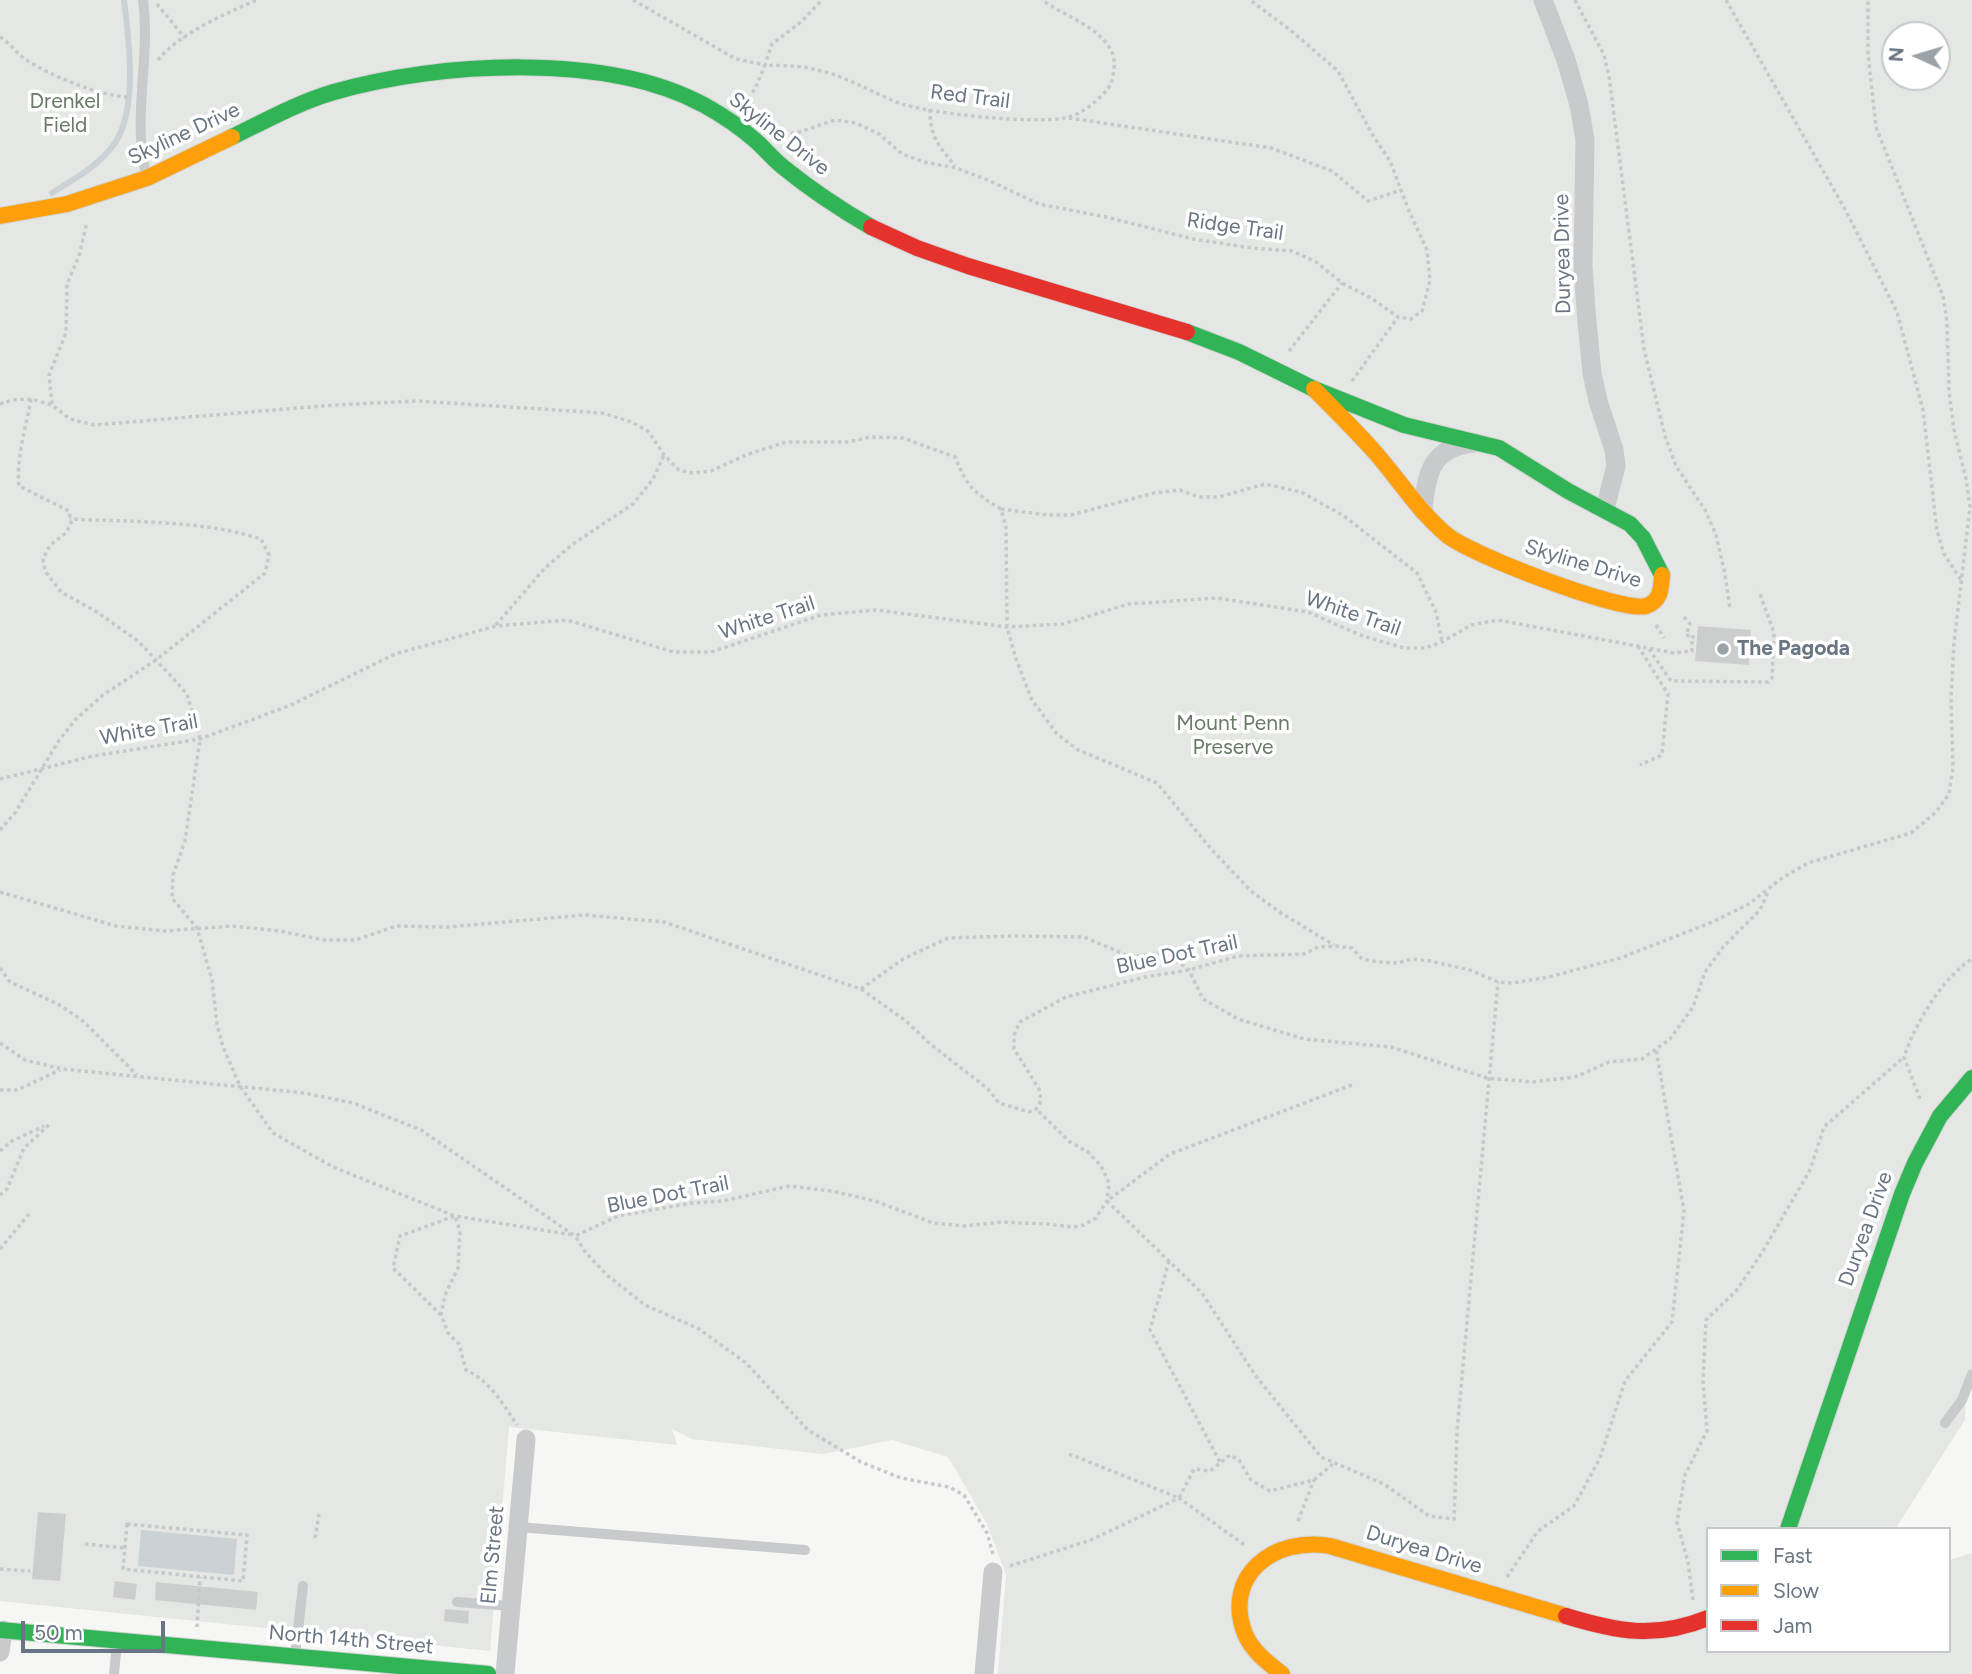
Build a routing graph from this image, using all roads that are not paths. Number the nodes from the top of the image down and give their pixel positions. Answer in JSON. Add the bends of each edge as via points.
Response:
{"nodes":[{"id":1,"x":143,"y":0,"type":"edge"},
{"id":2,"x":1543,"y":0,"type":"edge"},
{"id":3,"x":147,"y":178,"type":"junction"},
{"id":4,"x":0,"y":216,"type":"edge"},
{"id":5,"x":1314,"y":389,"type":"junction"},
{"id":6,"x":1482,"y":442,"type":"junction"},
{"id":7,"x":1605,"y":509,"type":"junction"},
{"id":8,"x":1423,"y":511,"type":"junction"},
{"id":9,"x":1972,"y":1078,"type":"edge"},
{"id":10,"x":1972,"y":1374,"type":"edge"},
{"id":11,"x":1945,"y":1423,"type":"dead end"},
{"id":12,"x":526,"y":1439,"type":"road end"},
{"id":13,"x":518,"y":1527,"type":"junction"},
{"id":14,"x":1789,"y":1527,"type":"edge"},
{"id":15,"x":805,"y":1550,"type":"dead end"},
{"id":16,"x":993,"y":1572,"type":"road end"},
{"id":17,"x":303,"y":1586,"type":"dead end"},
{"id":18,"x":457,"y":1602,"type":"dead end"},
{"id":19,"x":512,"y":1606,"type":"junction"},
{"id":20,"x":1702,"y":1620,"type":"edge"},
{"id":21,"x":2,"y":1630,"type":"edge"},
{"id":22,"x":117,"y":1639,"type":"junction"},
{"id":23,"x":0,"y":1653,"type":"edge"},
{"id":24,"x":295,"y":1656,"type":"junction"},
{"id":25,"x":114,"y":1674,"type":"edge"},
{"id":26,"x":488,"y":1674,"type":"edge"},
{"id":27,"x":505,"y":1674,"type":"edge"},
{"id":28,"x":984,"y":1674,"type":"edge"},
{"id":29,"x":1282,"y":1674,"type":"edge"}],
"edges":[{"from":1,"to":3,"type":"lane","via":[[141,141]]},
{"from":2,"to":7,"type":"street","name":"Duryea Drive","via":[[1566,60],[1585,140],[1587,322],[1596,392],[1616,466]]},
{"from":3,"to":4,"type":"street","name":"Skyline Drive","via":[[67,204]]},
{"from":3,"to":5,"type":"street","name":"Skyline Drive","via":[[334,92],[455,70],[547,68],[612,74],[678,93],[730,121],[838,208],[880,232],[968,267],[1195,335]]},
{"from":5,"to":6,"type":"street","name":"Skyline Drive","via":[[1404,425]]},
{"from":5,"to":8,"type":"street","name":"Skyline Drive"},
{"from":6,"to":7,"type":"street","name":"Skyline Drive","via":[[1514,455]]},
{"from":6,"to":8,"type":"street","via":[[1458,446],[1433,463],[1427,474]]},
{"from":7,"to":8,"type":"street","name":"Skyline Drive","via":[[1643,538],[1662,576],[1655,602],[1643,607],[1619,604],[1518,570],[1450,538]]},
{"from":9,"to":14,"type":"street","name":"Duryea Drive","via":[[1940,1116],[1902,1194]]},
{"from":10,"to":11,"type":"lane","via":[[1962,1400]]},
{"from":12,"to":13,"type":"street","name":"Elm Street"},
{"from":13,"to":15,"type":"lane"},
{"from":13,"to":19,"type":"street","name":"Elm Street"},
{"from":16,"to":28,"type":"street"},
{"from":17,"to":24,"type":"lane"},
{"from":18,"to":19,"type":"lane"},
{"from":19,"to":27,"type":"street","name":"Elm Street"},
{"from":20,"to":29,"type":"street","name":"Duryea Drive","via":[[1662,1633],[1606,1628],[1310,1542],[1266,1556],[1250,1570],[1242,1589],[1239,1611],[1245,1635]]},
{"from":21,"to":22,"type":"street","name":"North 14th Street"},
{"from":21,"to":23,"type":"street"},
{"from":22,"to":24,"type":"street","name":"North 14th Street"},
{"from":22,"to":25,"type":"lane"},
{"from":24,"to":26,"type":"street","name":"North 14th Street"}]}
